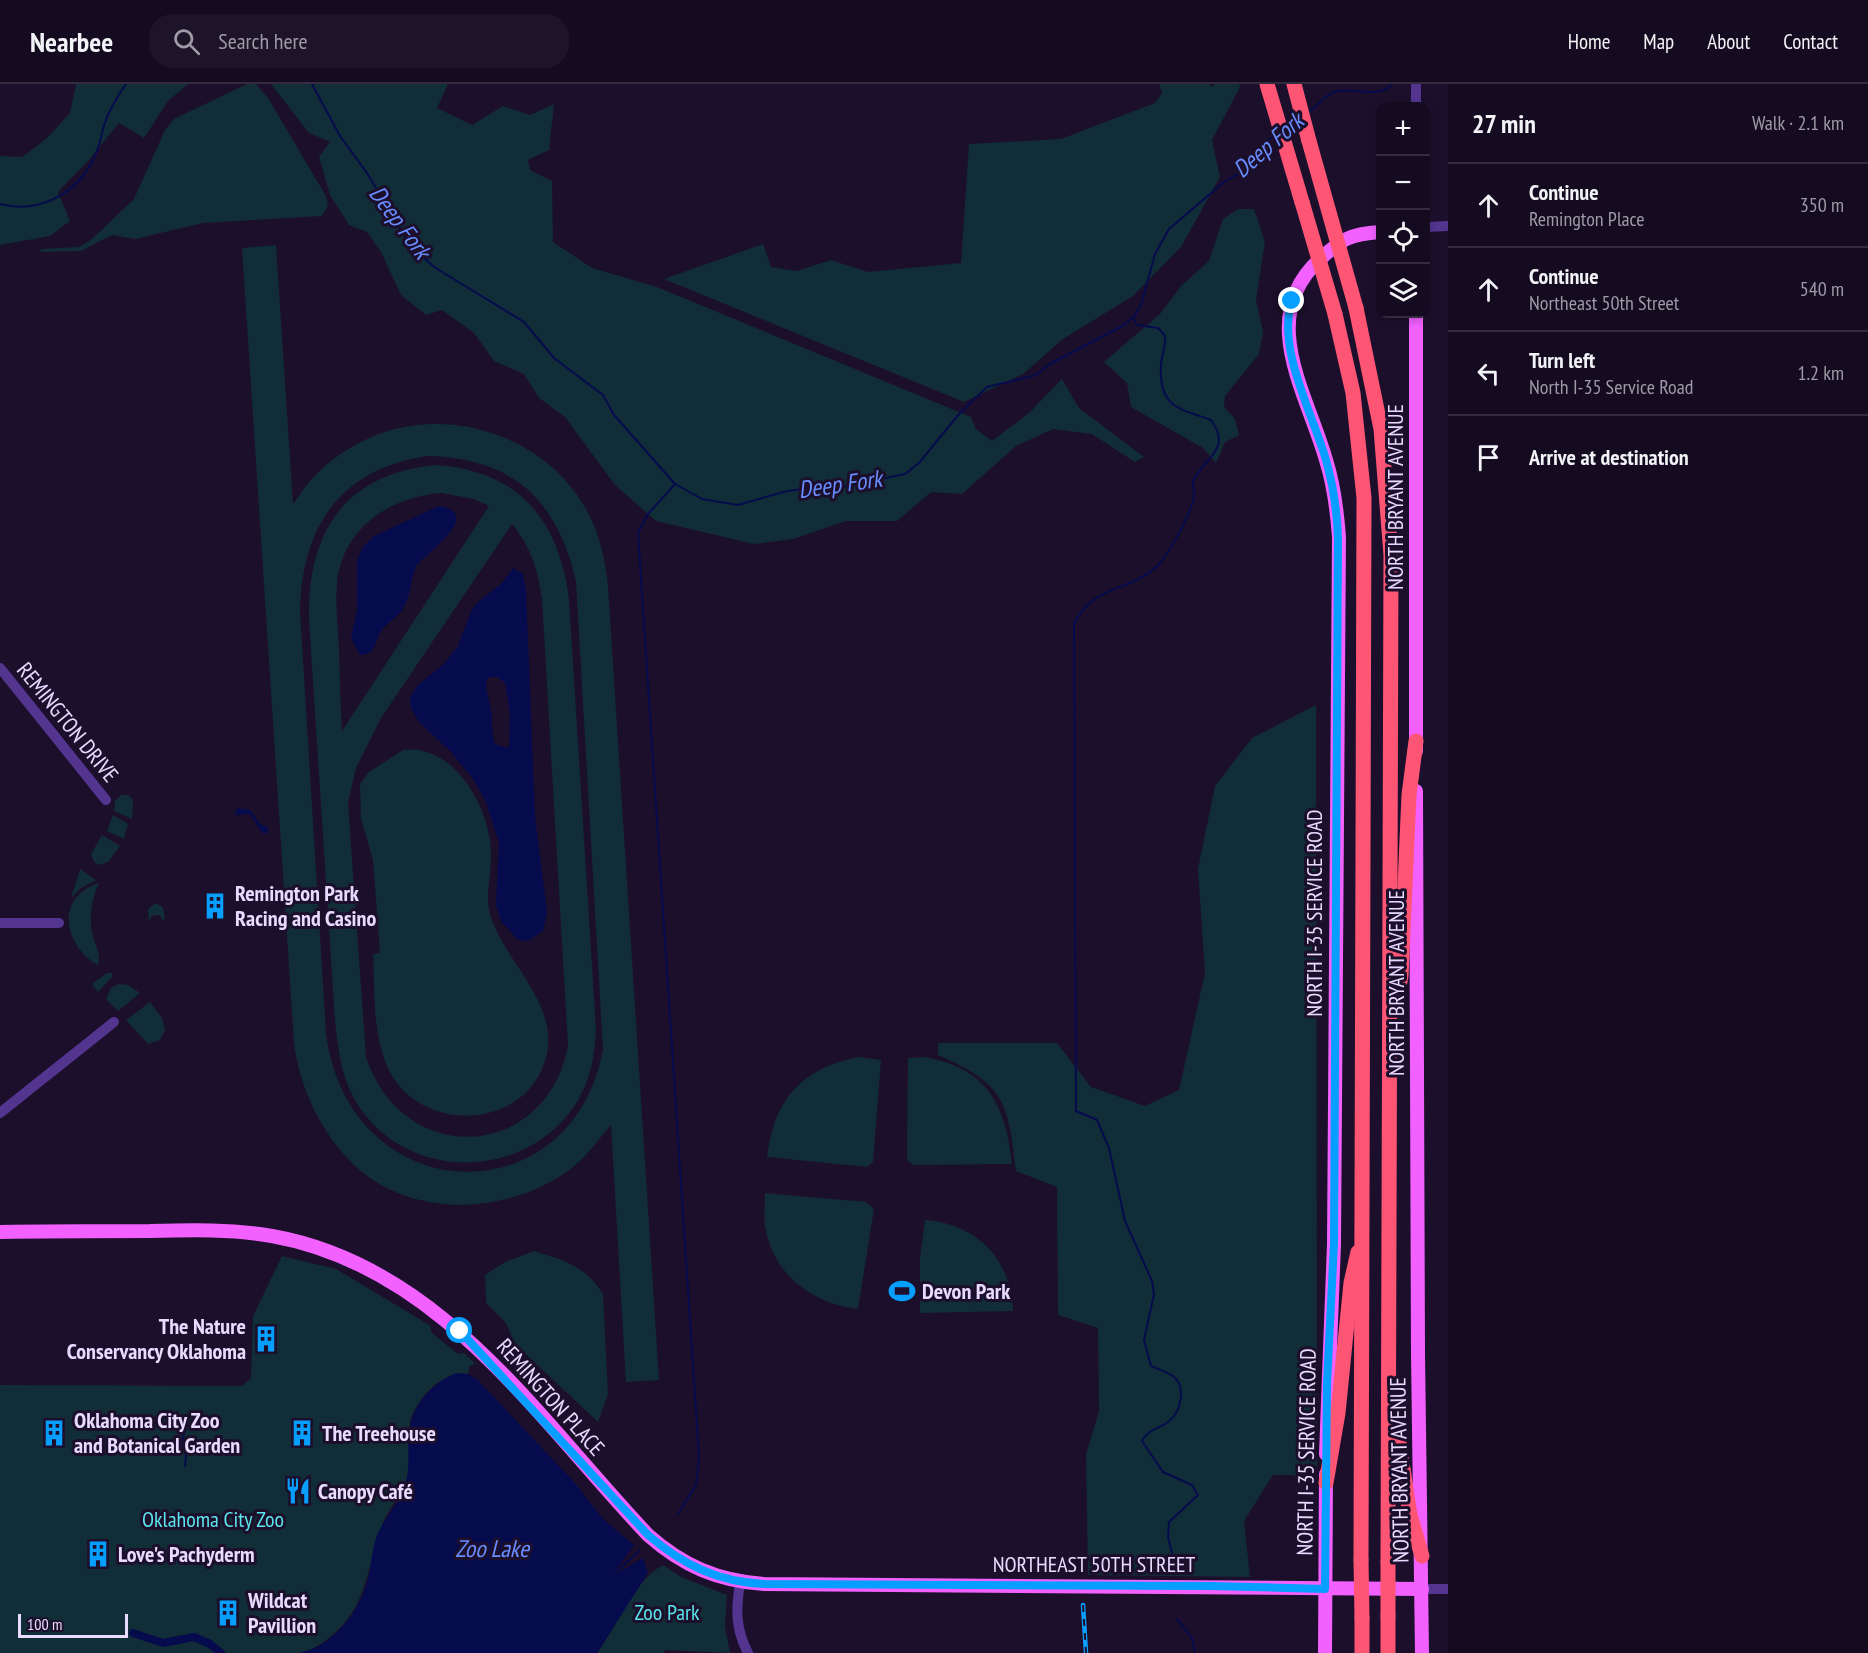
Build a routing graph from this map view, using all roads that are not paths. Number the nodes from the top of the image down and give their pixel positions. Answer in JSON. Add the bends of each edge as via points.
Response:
{"nodes":[{"id":1,"x":1267,"y":84,"type":"edge"},
{"id":2,"x":1294,"y":84,"type":"edge"},
{"id":3,"x":1299,"y":84,"type":"edge"},
{"id":4,"x":1416,"y":84,"type":"edge"},
{"id":5,"x":1416,"y":102,"type":"edge"},
{"id":6,"x":1309,"y":141,"type":"junction"},
{"id":7,"x":1448,"y":226,"type":"edge"},
{"id":8,"x":1430,"y":227,"type":"edge"},
{"id":9,"x":1376,"y":232,"type":"edge"},
{"id":10,"x":1416,"y":318,"type":"edge"},
{"id":11,"x":0,"y":668,"type":"edge"},
{"id":12,"x":1416,"y":741,"type":"junction"},
{"id":13,"x":105,"y":800,"type":"dead end"},
{"id":14,"x":0,"y":923,"type":"edge"},
{"id":15,"x":58,"y":923,"type":"dead end"},
{"id":16,"x":114,"y":1022,"type":"dead end"},
{"id":17,"x":1389,"y":1042,"type":"junction"},
{"id":18,"x":0,"y":1113,"type":"edge"},
{"id":19,"x":1364,"y":1223,"type":"junction"},
{"id":20,"x":0,"y":1232,"type":"edge"},
{"id":21,"x":1388,"y":1389,"type":"junction"},
{"id":22,"x":1326,"y":1483,"type":"junction"},
{"id":23,"x":1422,"y":1556,"type":"junction"},
{"id":24,"x":740,"y":1582,"type":"junction"},
{"id":25,"x":1325,"y":1589,"type":"junction"},
{"id":26,"x":1422,"y":1589,"type":"junction"},
{"id":27,"x":1448,"y":1589,"type":"edge"},
{"id":28,"x":748,"y":1653,"type":"edge"},
{"id":29,"x":1325,"y":1653,"type":"edge"},
{"id":30,"x":1362,"y":1653,"type":"edge"},
{"id":31,"x":1388,"y":1653,"type":"edge"},
{"id":32,"x":1422,"y":1653,"type":"edge"}],
"edges":[{"from":1,"to":19,"type":"highway","bridge":true,"via":[[1335,314],[1353,393],[1364,498]]},
{"from":2,"to":6,"type":"highway"},
{"from":3,"to":6,"type":"highway"},
{"from":4,"to":5,"type":"street"},
{"from":6,"to":17,"type":"highway","bridge":true,"via":[[1356,308],[1381,429],[1389,511]]},
{"from":7,"to":8,"type":"street"},
{"from":9,"to":22,"type":"main road","name":"NORTH I-35 SERVICE ROAD","via":[[1344,239],[1312,266],[1296,290],[1288,315],[1292,358],[1333,485],[1338,537],[1334,1244]]},
{"from":10,"to":12,"type":"main road","name":"NORTH BRYANT AVENUE"},
{"from":11,"to":13,"type":"street","name":"REMINGTON DRIVE"},
{"from":12,"to":17,"type":"highway","via":[[1409,795],[1401,976]]},
{"from":12,"to":23,"type":"main road","name":"NORTH BRYANT AVENUE"},
{"from":14,"to":15,"type":"street"},
{"from":16,"to":18,"type":"street"},
{"from":17,"to":21,"type":"highway"},
{"from":19,"to":22,"type":"highway","via":[[1351,1283],[1338,1413]]},
{"from":19,"to":30,"type":"highway","bridge":true},
{"from":20,"to":24,"type":"main road","name":"REMINGTON PLACE","via":[[240,1232],[288,1239],[358,1263],[405,1289],[460,1331],[662,1546],[705,1573]]},
{"from":21,"to":23,"type":"highway","via":[[1398,1425],[1410,1515]]},
{"from":21,"to":31,"type":"highway","bridge":true},
{"from":22,"to":25,"type":"main road","name":"NORTH I-35 SERVICE ROAD"},
{"from":23,"to":26,"type":"main road","name":"NORTH BRYANT AVENUE"},
{"from":24,"to":25,"type":"main road","name":"NORTHEAST 50TH STREET"},
{"from":24,"to":28,"type":"street","via":[[736,1618]]},
{"from":25,"to":26,"type":"main road","name":"NORTHEAST 50TH STREET"},
{"from":25,"to":29,"type":"main road","name":"NORTH I-35 SERVICE ROAD"},
{"from":26,"to":27,"type":"street","name":"NORTHEAST 50TH STREET"},
{"from":26,"to":32,"type":"main road","name":"NORTH BRYANT AVENUE"}]}
